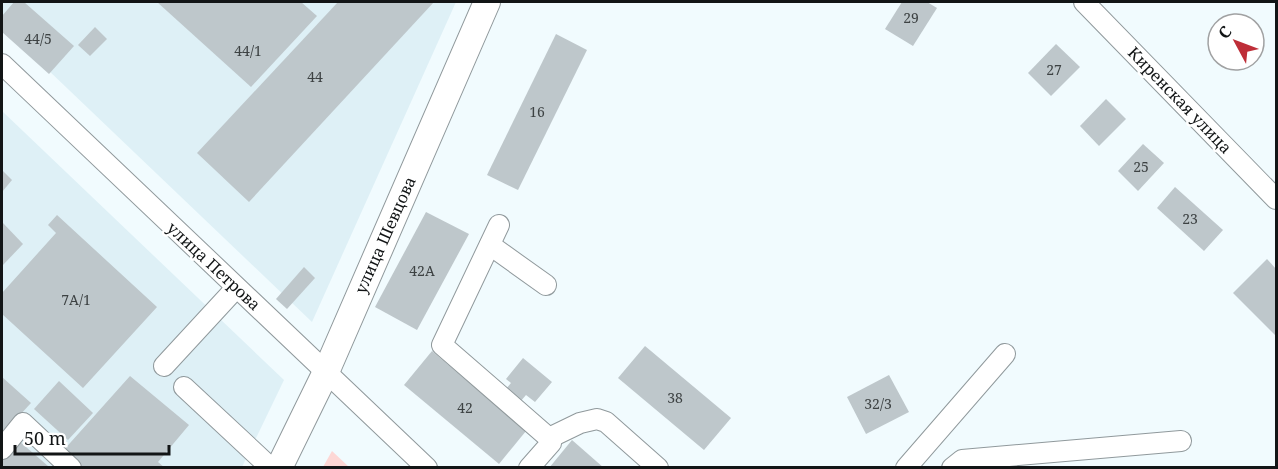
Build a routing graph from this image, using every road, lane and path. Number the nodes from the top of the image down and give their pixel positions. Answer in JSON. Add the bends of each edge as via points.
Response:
{"nodes":[{"id":1,"x":487,"y":2,"type":"edge"},
{"id":2,"x":1084,"y":2,"type":"edge"},
{"id":3,"x":2,"y":64,"type":"edge"},
{"id":4,"x":1276,"y":200,"type":"edge"},
{"id":5,"x":499,"y":225,"type":"dead end"},
{"id":6,"x":490,"y":245,"type":"junction"},
{"id":7,"x":546,"y":285,"type":"dead end"},
{"id":8,"x":236,"y":288,"type":"junction"},
{"id":9,"x":1005,"y":354,"type":"dead end"},
{"id":10,"x":164,"y":366,"type":"dead end"},
{"id":11,"x":326,"y":372,"type":"junction"},
{"id":12,"x":184,"y":387,"type":"dead end"},
{"id":13,"x":549,"y":438,"type":"junction"},
{"id":14,"x":1181,"y":441,"type":"dead end"},
{"id":15,"x":2,"y":449,"type":"edge"},
{"id":16,"x":70,"y":468,"type":"edge"},
{"id":17,"x":271,"y":468,"type":"edge"},
{"id":18,"x":279,"y":468,"type":"edge"},
{"id":19,"x":427,"y":468,"type":"edge"},
{"id":20,"x":529,"y":468,"type":"edge"},
{"id":21,"x":658,"y":468,"type":"edge"},
{"id":22,"x":906,"y":468,"type":"edge"},
{"id":23,"x":952,"y":468,"type":"edge"}],
"edges":[{"from":1,"to":11,"type":"main road","name":"улица Шевцова"},
{"from":2,"to":4,"type":"street","name":"Киренская улица"},
{"from":3,"to":8,"type":"street","name":"улица Петрова"},
{"from":5,"to":6,"type":"street"},
{"from":6,"to":7,"type":"street"},
{"from":6,"to":13,"type":"street","via":[[442,345]]},
{"from":8,"to":10,"type":"street"},
{"from":8,"to":11,"type":"street","name":"улица Петрова"},
{"from":9,"to":22,"type":"street"},
{"from":11,"to":18,"type":"main road","name":"улица Шевцова"},
{"from":11,"to":19,"type":"street","name":"улица Петрова"},
{"from":12,"to":17,"type":"street"},
{"from":13,"to":20,"type":"street","via":[[551,443]]},
{"from":13,"to":21,"type":"street","via":[[597,419],[606,422]]},
{"from":14,"to":23,"type":"street","via":[[962,460]]},
{"from":15,"to":16,"type":"street","via":[[23,423]]}]}
